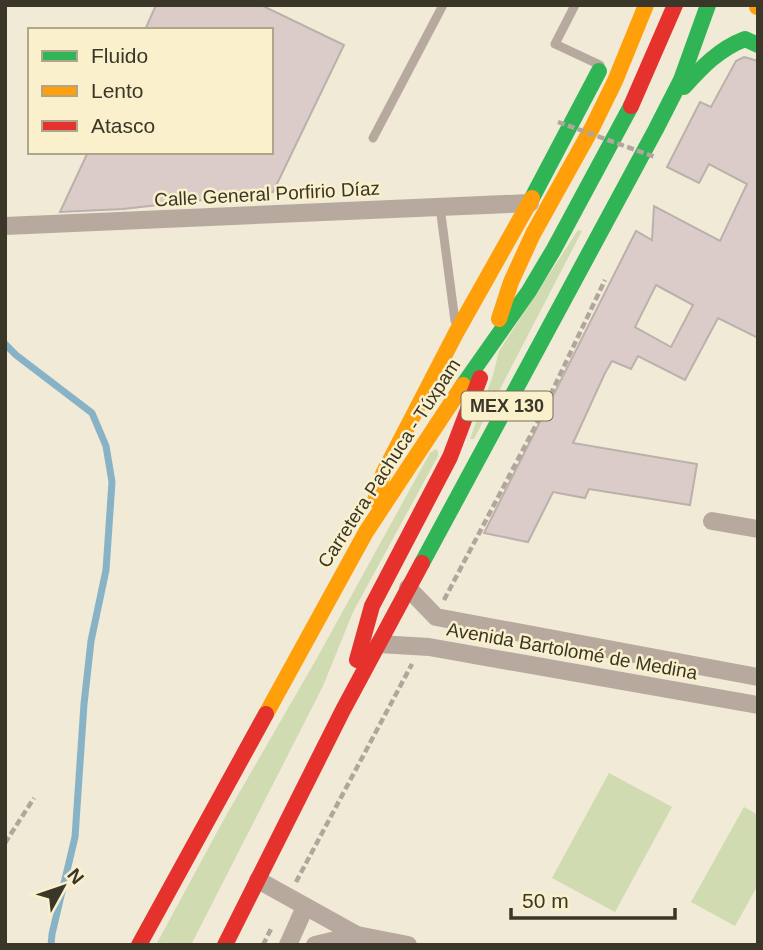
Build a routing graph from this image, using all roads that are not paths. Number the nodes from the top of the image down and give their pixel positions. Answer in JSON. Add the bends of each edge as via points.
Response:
{"nodes":[{"id":1,"x":443,"y":5,"type":"edge"},
{"id":2,"x":575,"y":5,"type":"edge"},
{"id":3,"x":631,"y":5,"type":"edge"},
{"id":4,"x":646,"y":5,"type":"edge"},
{"id":5,"x":675,"y":5,"type":"edge"},
{"id":6,"x":708,"y":5,"type":"edge"},
{"id":7,"x":758,"y":45,"type":"edge"},
{"id":8,"x":608,"y":53,"type":"junction"},
{"id":9,"x":670,"y":102,"type":"junction"},
{"id":10,"x":373,"y":138,"type":"dead end"},
{"id":11,"x":530,"y":203,"type":"junction"},
{"id":12,"x":440,"y":207,"type":"junction"},
{"id":13,"x":5,"y":226,"type":"edge"},
{"id":14,"x":456,"y":333,"type":"junction"},
{"id":15,"x":492,"y":343,"type":"junction"},
{"id":16,"x":712,"y":520,"type":"dead end"},
{"id":17,"x":758,"y":529,"type":"edge"},
{"id":18,"x":366,"y":532,"type":"junction"},
{"id":19,"x":408,"y":588,"type":"junction"},
{"id":20,"x":379,"y":644,"type":"junction"},
{"id":21,"x":715,"y":668,"type":"junction"},
{"id":22,"x":758,"y":677,"type":"edge"},
{"id":23,"x":711,"y":696,"type":"junction"},
{"id":24,"x":758,"y":705,"type":"edge"},
{"id":25,"x":343,"y":710,"type":"junction"},
{"id":26,"x":258,"y":880,"type":"junction"},
{"id":27,"x":305,"y":907,"type":"junction"},
{"id":28,"x":357,"y":936,"type":"junction"},
{"id":29,"x":139,"y":945,"type":"edge"},
{"id":30,"x":225,"y":945,"type":"edge"},
{"id":31,"x":288,"y":945,"type":"edge"},
{"id":32,"x":315,"y":945,"type":"edge"},
{"id":33,"x":408,"y":945,"type":"edge"}],
"edges":[{"from":1,"to":10,"type":"lane"},
{"from":2,"to":8,"type":"lane","via":[[555,44]]},
{"from":3,"to":8,"type":"main road"},
{"from":4,"to":15,"type":"main road","via":[[598,116],[511,282]]},
{"from":5,"to":15,"type":"main road","name":"Carretera Pachuca - Túxpam","number":"MEX 130","via":[[596,172],[530,291]]},
{"from":6,"to":9,"type":"main road","number":"MEX 130"},
{"from":7,"to":9,"type":"main road","via":[[745,39],[730,43]]},
{"from":8,"to":11,"type":"main road"},
{"from":9,"to":19,"type":"main road","number":"MEX 130"},
{"from":11,"to":12,"type":"street","name":"Calle General Porfirio Díaz"},
{"from":11,"to":14,"type":"main road"},
{"from":12,"to":13,"type":"street","name":"Calle General Porfirio Díaz"},
{"from":12,"to":14,"type":"lane"},
{"from":14,"to":18,"type":"main road","via":[[383,474]]},
{"from":15,"to":18,"type":"main road","name":"Carretera Pachuca - Túxpam","number":"MEX 130"},
{"from":15,"to":25,"type":"main road","via":[[450,457],[372,606]]},
{"from":16,"to":17,"type":"street"},
{"from":18,"to":29,"type":"main road","name":"Carretera Pachuca - Túxpam","number":"MEX 130"},
{"from":19,"to":20,"type":"main road","number":"MEX 130"},
{"from":19,"to":21,"type":"street","name":"Avenida Bartolomé de Medina","via":[[436,617]]},
{"from":20,"to":23,"type":"street","name":"Avenida Bartolomé de Medina","via":[[422,646]]},
{"from":20,"to":25,"type":"main road","number":"MEX 130"},
{"from":21,"to":22,"type":"street","name":"Avenida Bartolomé de Medina"},
{"from":21,"to":23,"type":"street"},
{"from":23,"to":24,"type":"street","name":"Avenida Bartolomé de Medina"},
{"from":25,"to":26,"type":"main road","number":"MEX 130"},
{"from":26,"to":27,"type":"street"},
{"from":26,"to":30,"type":"main road","number":"MEX 130"},
{"from":27,"to":28,"type":"street"},
{"from":27,"to":31,"type":"street"},
{"from":28,"to":32,"type":"street"},
{"from":28,"to":33,"type":"street"}]}
